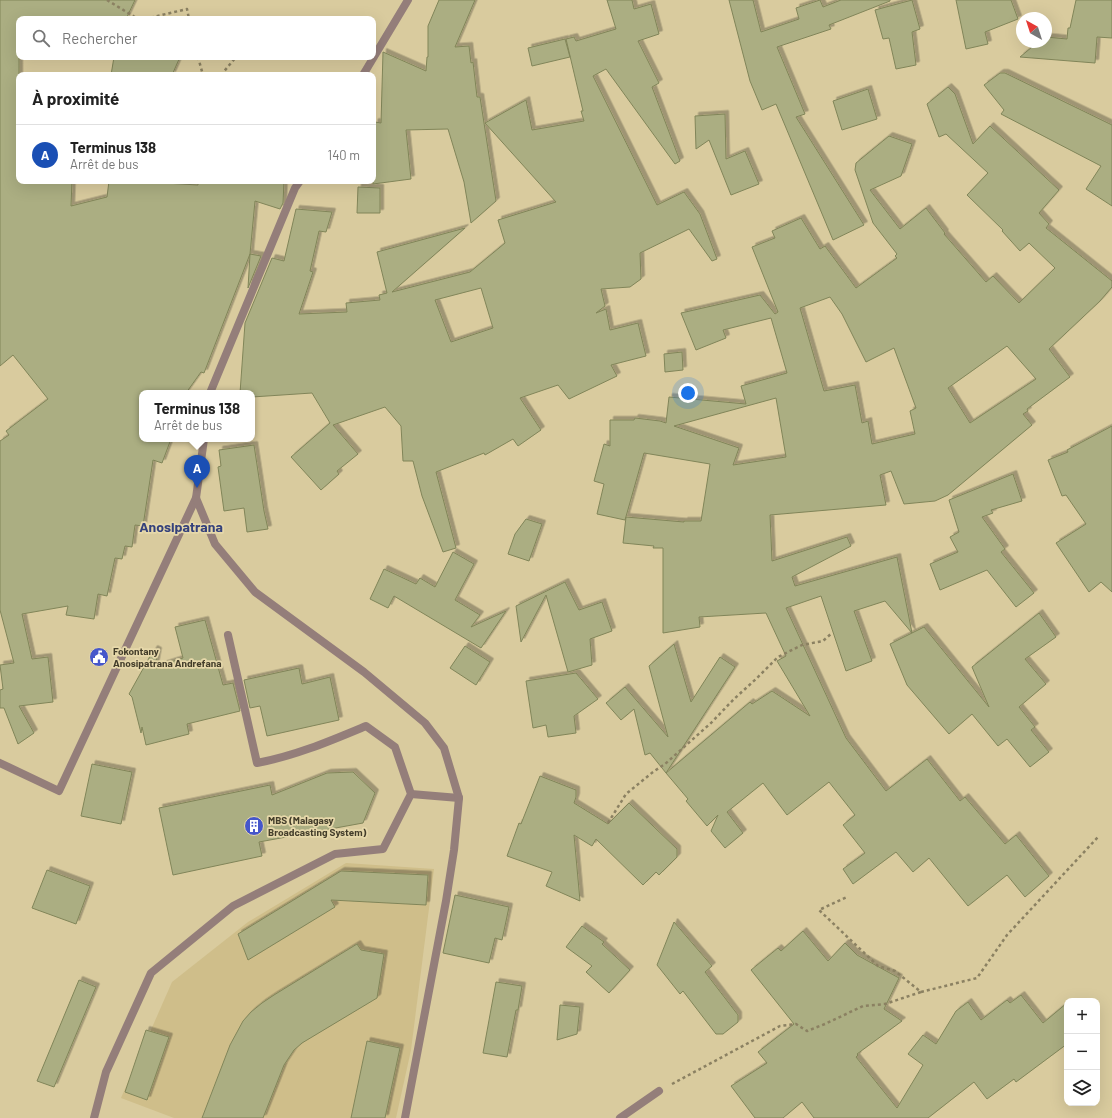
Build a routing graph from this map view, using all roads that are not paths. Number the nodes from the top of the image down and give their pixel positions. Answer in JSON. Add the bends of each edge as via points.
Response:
{"nodes":[{"id":1,"x":408,"y":0,"type":"edge"},
{"id":2,"x":376,"y":53,"type":"edge"},
{"id":3,"x":372,"y":60,"type":"edge"},
{"id":4,"x":365,"y":72,"type":"edge"},
{"id":5,"x":298,"y":184,"type":"edge"},
{"id":6,"x":211,"y":390,"type":"edge"},
{"id":7,"x":204,"y":442,"type":"edge"},
{"id":8,"x":196,"y":498,"type":"junction"},
{"id":9,"x":228,"y":635,"type":"dead end"},
{"id":10,"x":0,"y":763,"type":"edge"},
{"id":11,"x":411,"y":794,"type":"junction"},
{"id":12,"x":459,"y":798,"type":"junction"},
{"id":13,"x":659,"y":1091,"type":"road end"},
{"id":14,"x":94,"y":1118,"type":"edge"},
{"id":15,"x":404,"y":1118,"type":"edge"},
{"id":16,"x":620,"y":1118,"type":"edge"}],
"edges":[{"from":1,"to":2,"type":"street"},
{"from":3,"to":4,"type":"street"},
{"from":5,"to":6,"type":"street"},
{"from":7,"to":8,"type":"street"},
{"from":8,"to":10,"type":"street","via":[[59,792]]},
{"from":8,"to":12,"type":"street","via":[[215,544],[255,592],[364,672],[425,724],[444,748]]},
{"from":9,"to":11,"type":"street","via":[[256,763],[280,759],[366,726],[395,747]]},
{"from":11,"to":12,"type":"street"},
{"from":11,"to":14,"type":"street","via":[[383,849],[335,854],[233,906],[151,973],[106,1072]]},
{"from":12,"to":15,"type":"street","via":[[447,894]]},
{"from":13,"to":16,"type":"street"}]}
